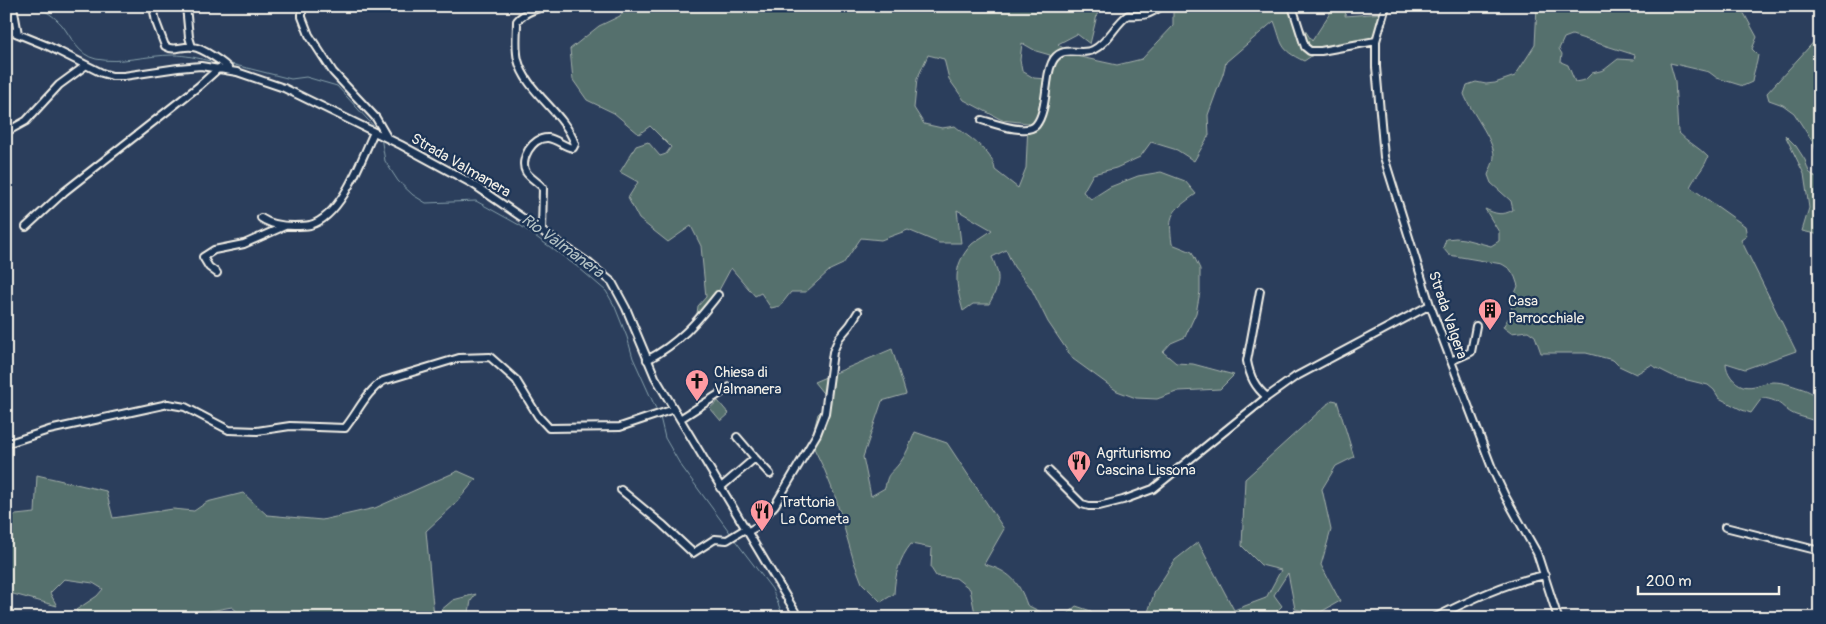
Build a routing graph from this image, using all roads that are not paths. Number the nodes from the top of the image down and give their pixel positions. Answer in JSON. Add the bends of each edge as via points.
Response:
{"nodes":[{"id":1,"x":13,"y":6,"type":"edge"},
{"id":2,"x":153,"y":6,"type":"edge"},
{"id":3,"x":186,"y":6,"type":"edge"},
{"id":4,"x":302,"y":6,"type":"edge"},
{"id":5,"x":550,"y":6,"type":"edge"},
{"id":6,"x":1162,"y":6,"type":"edge"},
{"id":7,"x":1292,"y":6,"type":"edge"},
{"id":8,"x":1386,"y":6,"type":"edge"},
{"id":9,"x":6,"y":29,"type":"edge"},
{"id":10,"x":18,"y":34,"type":"junction"},
{"id":11,"x":1376,"y":41,"type":"junction"},
{"id":12,"x":192,"y":47,"type":"junction"},
{"id":13,"x":85,"y":66,"type":"junction"},
{"id":14,"x":219,"y":68,"type":"junction"},
{"id":15,"x":230,"y":70,"type":"junction"},
{"id":16,"x":982,"y":120,"type":"dead end"},
{"id":17,"x":6,"y":132,"type":"edge"},
{"id":18,"x":380,"y":135,"type":"junction"},
{"id":19,"x":261,"y":218,"type":"dead end"},
{"id":20,"x":286,"y":226,"type":"junction"},
{"id":21,"x":26,"y":227,"type":"dead end"},
{"id":22,"x":542,"y":231,"type":"junction"},
{"id":23,"x":217,"y":273,"type":"dead end"},
{"id":24,"x":1260,"y":291,"type":"dead end"},
{"id":25,"x":718,"y":295,"type":"dead end"},
{"id":26,"x":1430,"y":305,"type":"junction"},
{"id":27,"x":858,"y":312,"type":"dead end"},
{"id":28,"x":1476,"y":326,"type":"dead end"},
{"id":29,"x":647,"y":360,"type":"junction"},
{"id":30,"x":1450,"y":361,"type":"junction"},
{"id":31,"x":730,"y":387,"type":"dead end"},
{"id":32,"x":1267,"y":397,"type":"junction"},
{"id":33,"x":674,"y":409,"type":"junction"},
{"id":34,"x":680,"y":419,"type":"junction"},
{"id":35,"x":736,"y":437,"type":"dead end"},
{"id":36,"x":6,"y":444,"type":"edge"},
{"id":37,"x":754,"y":458,"type":"junction"},
{"id":38,"x":1049,"y":471,"type":"dead end"},
{"id":39,"x":770,"y":474,"type":"dead end"},
{"id":40,"x":720,"y":488,"type":"junction"},
{"id":41,"x":621,"y":490,"type":"dead end"},
{"id":42,"x":1724,"y":527,"type":"dead end"},
{"id":43,"x":746,"y":531,"type":"junction"},
{"id":44,"x":1820,"y":552,"type":"edge"},
{"id":45,"x":1544,"y":575,"type":"junction"},
{"id":46,"x":799,"y":618,"type":"edge"},
{"id":47,"x":1434,"y":618,"type":"edge"},
{"id":48,"x":1558,"y":618,"type":"edge"}],
"edges":[{"from":1,"to":10,"type":"street"},
{"from":2,"to":12,"type":"street","via":[[165,46],[171,50]]},
{"from":3,"to":12,"type":"street"},
{"from":4,"to":18,"type":"street","via":[[302,17],[318,50],[344,86],[376,118]]},
{"from":5,"to":22,"type":"street","via":[[537,8],[517,21],[516,45],[524,74],[568,127],[575,144],[570,148],[544,138],[529,147],[524,169],[543,188]]},
{"from":6,"to":16,"type":"street","via":[[1148,15],[1128,15],[1093,50],[1063,52],[1055,57],[1049,71],[1042,112],[1033,127],[1028,130]]},
{"from":7,"to":11,"type":"street","via":[[1304,46],[1310,51]]},
{"from":8,"to":11,"type":"street","name":"Strada Valgera"},
{"from":9,"to":10,"type":"street","name":"Strada Valmanera"},
{"from":10,"to":13,"type":"street","name":"Strada Valmanera"},
{"from":11,"to":26,"type":"street","name":"Strada Valgera","via":[[1384,157]]},
{"from":12,"to":15,"type":"street","via":[[222,61]]},
{"from":13,"to":14,"type":"street","name":"Strada Valmanera","via":[[107,75],[124,76],[201,66]]},
{"from":13,"to":17,"type":"street","via":[[59,86],[26,121]]},
{"from":14,"to":15,"type":"street","name":"Strada Valmanera"},
{"from":14,"to":21,"type":"street","via":[[64,192]]},
{"from":15,"to":18,"type":"street","name":"Strada Valmanera","via":[[284,88]]},
{"from":18,"to":20,"type":"street","via":[[334,210],[309,225]]},
{"from":18,"to":22,"type":"street","name":"Strada Valmanera","via":[[473,184]]},
{"from":19,"to":20,"type":"street","via":[[268,223]]},
{"from":20,"to":23,"type":"street","via":[[244,244],[214,250],[203,257]]},
{"from":22,"to":29,"type":"street","name":"Strada Valmanera","via":[[612,282]]},
{"from":24,"to":32,"type":"street","via":[[1247,361],[1257,388]]},
{"from":25,"to":29,"type":"street","via":[[683,336]]},
{"from":26,"to":30,"type":"street","name":"Strada Valgera"},
{"from":26,"to":32,"type":"street","via":[[1295,377]]},
{"from":27,"to":43,"type":"street","via":[[833,352],[825,414],[817,434],[775,505],[758,526]]},
{"from":28,"to":30,"type":"street","via":[[1471,352]]},
{"from":29,"to":33,"type":"street","name":"Strada Valmanera"},
{"from":30,"to":45,"type":"street","name":"Strada Valgera","via":[[1492,468],[1537,554]]},
{"from":31,"to":34,"type":"street"},
{"from":32,"to":38,"type":"street","via":[[1153,489],[1123,500],[1099,506],[1082,504]]},
{"from":33,"to":34,"type":"street","name":"Strada Valmanera"},
{"from":33,"to":36,"type":"street","via":[[620,427],[549,428],[516,380],[490,357],[459,358],[382,380],[345,428],[290,426],[257,431],[229,430],[185,407],[168,404],[49,430]]},
{"from":34,"to":40,"type":"street","name":"Strada Valmanera"},
{"from":35,"to":37,"type":"street"},
{"from":37,"to":39,"type":"street"},
{"from":37,"to":40,"type":"street"},
{"from":40,"to":43,"type":"street","name":"Strada Valmanera"},
{"from":41,"to":43,"type":"street","via":[[693,553],[715,539],[727,540]]},
{"from":42,"to":44,"type":"street"},
{"from":43,"to":46,"type":"street","name":"Strada Valmanera"},
{"from":45,"to":47,"type":"street","via":[[1477,596]]},
{"from":45,"to":48,"type":"street","name":"Strada Valgera"}]}
